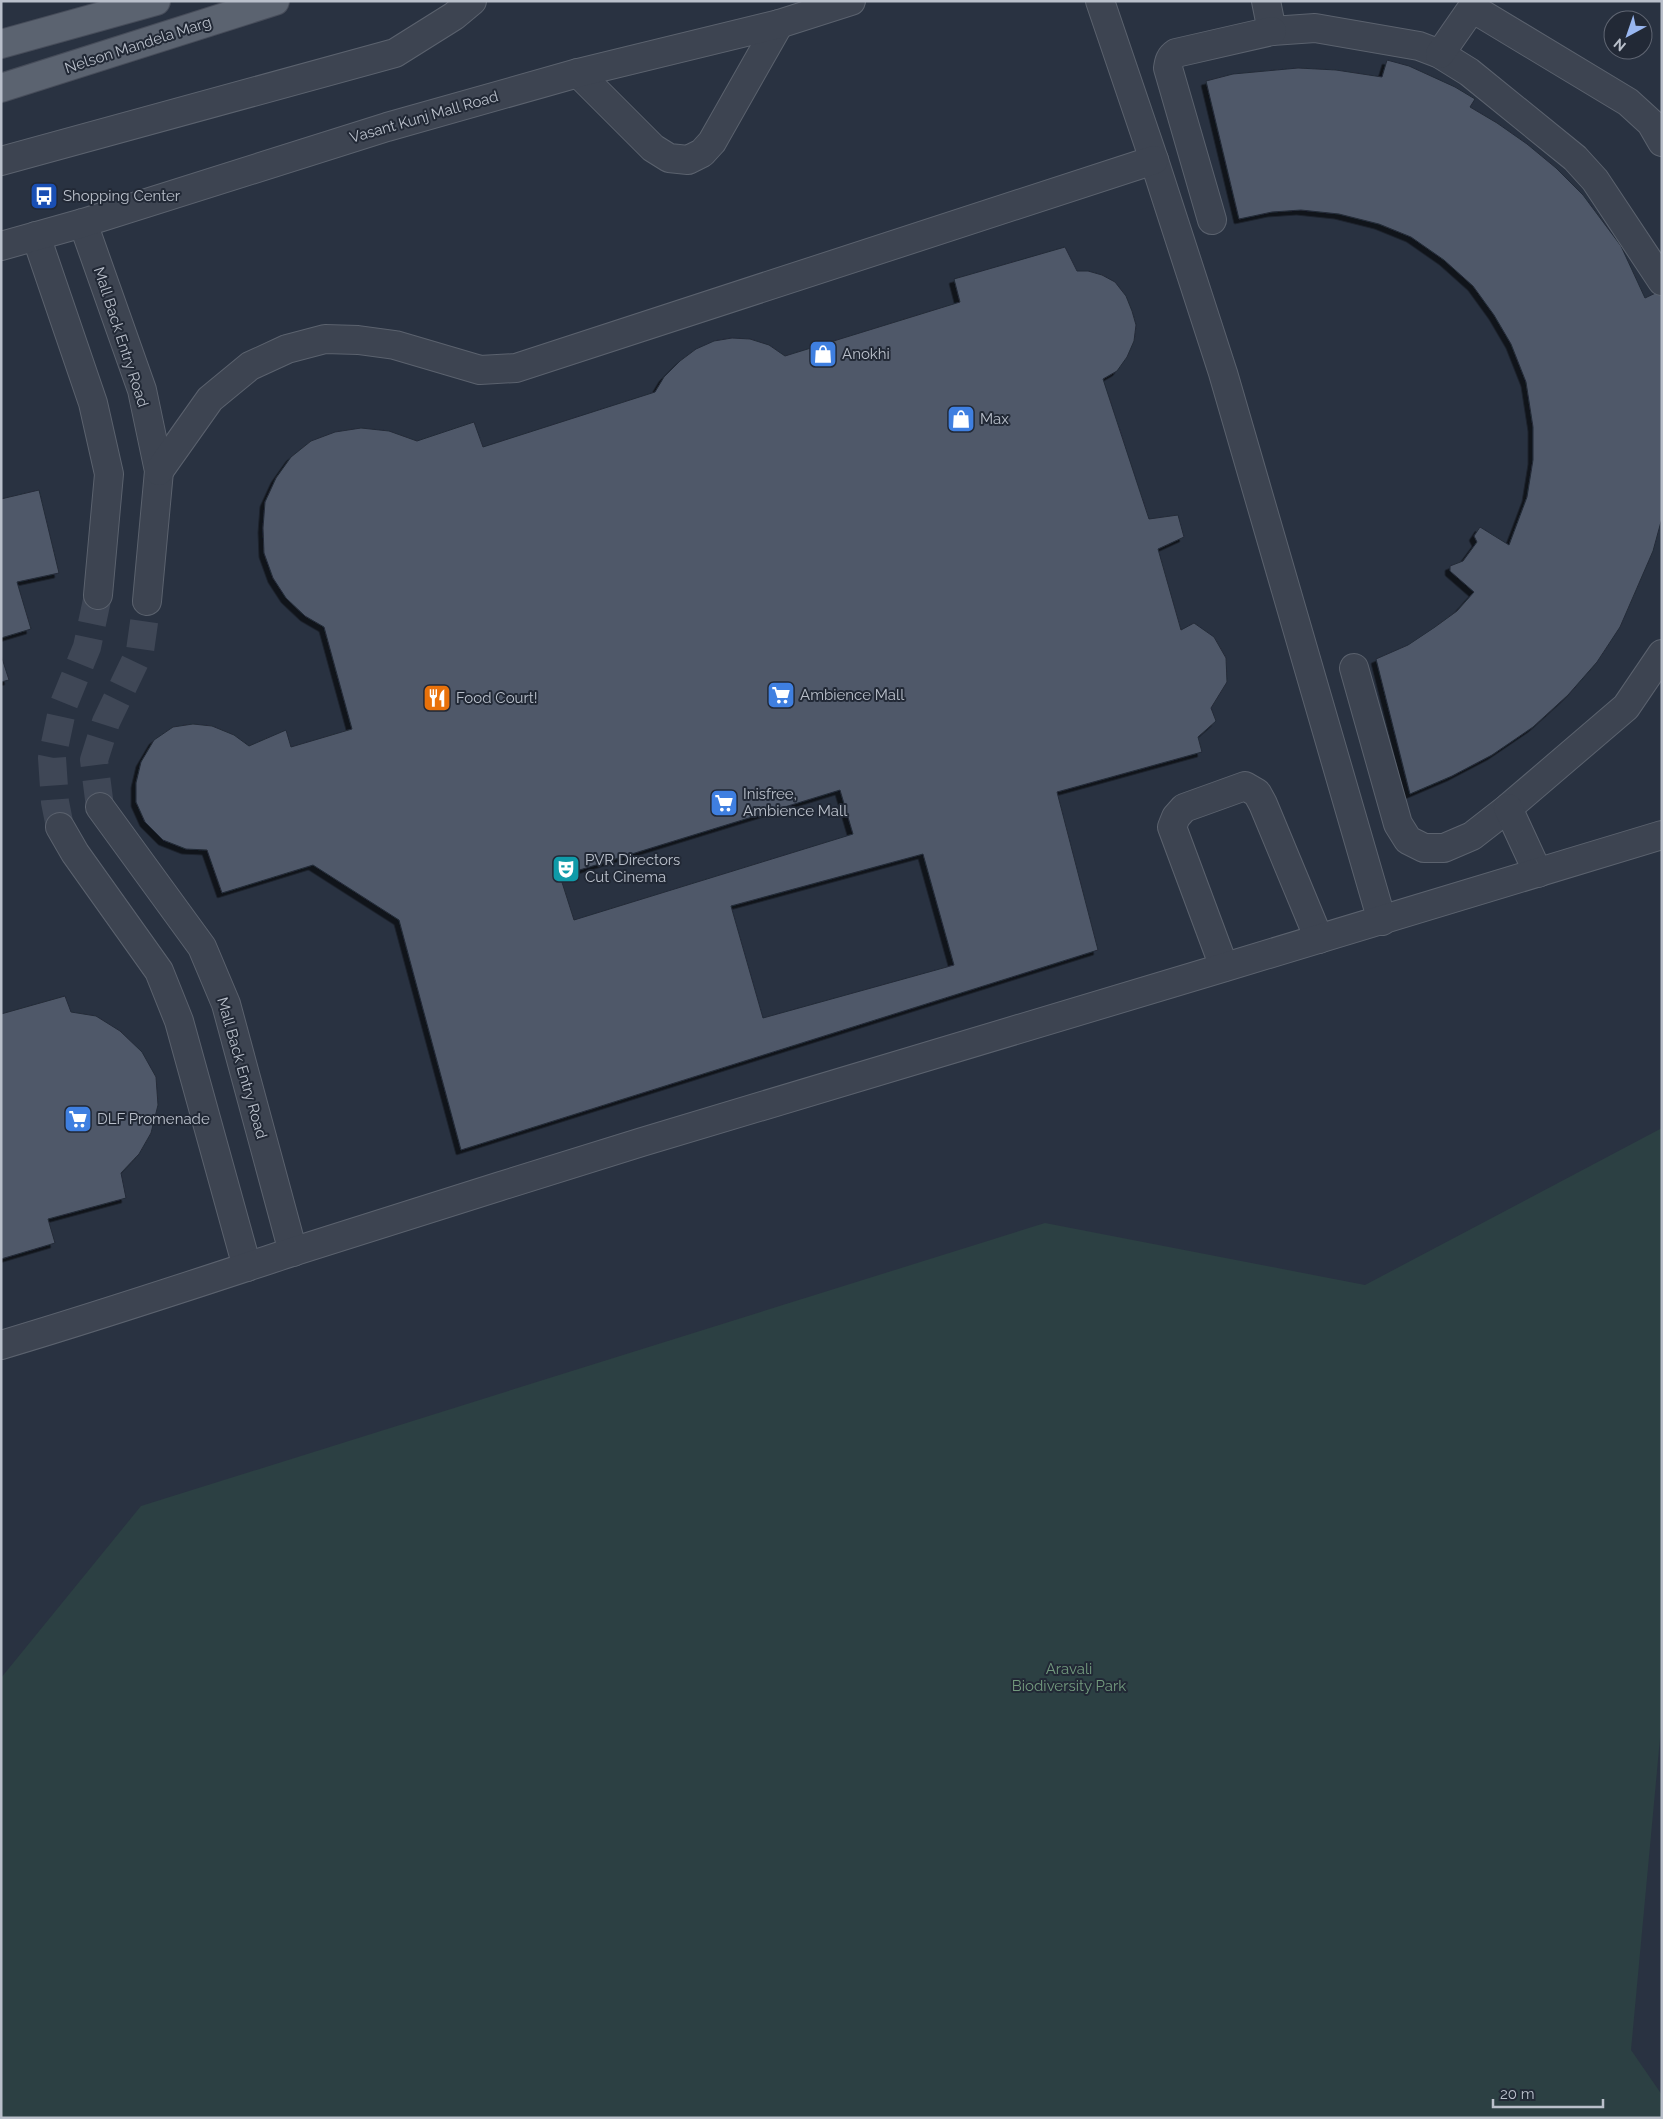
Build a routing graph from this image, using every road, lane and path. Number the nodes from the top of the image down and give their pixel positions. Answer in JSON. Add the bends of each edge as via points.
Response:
{"nodes":[{"id":1,"x":156,"y":1,"type":"edge"},
{"id":2,"x":275,"y":1,"type":"edge"},
{"id":3,"x":472,"y":1,"type":"edge"},
{"id":4,"x":851,"y":1,"type":"edge"},
{"id":5,"x":1100,"y":1,"type":"edge"},
{"id":6,"x":1266,"y":1,"type":"edge"},
{"id":7,"x":1461,"y":4,"type":"edge"},
{"id":8,"x":779,"y":24,"type":"junction"},
{"id":9,"x":1272,"y":31,"type":"junction"},
{"id":10,"x":1,"y":44,"type":"edge"},
{"id":11,"x":1440,"y":54,"type":"junction"},
{"id":12,"x":578,"y":73,"type":"junction"},
{"id":13,"x":1,"y":88,"type":"edge"},
{"id":14,"x":1662,"y":142,"type":"edge"},
{"id":15,"x":1,"y":160,"type":"edge"},
{"id":16,"x":1154,"y":160,"type":"junction"},
{"id":17,"x":1212,"y":220,"type":"dead end"},
{"id":18,"x":83,"y":223,"type":"junction"},
{"id":19,"x":36,"y":236,"type":"junction"},
{"id":20,"x":1,"y":246,"type":"edge"},
{"id":21,"x":1662,"y":281,"type":"edge"},
{"id":22,"x":158,"y":471,"type":"junction"},
{"id":23,"x":98,"y":595,"type":"tunnel mouth"},
{"id":24,"x":147,"y":601,"type":"tunnel mouth"},
{"id":25,"x":1662,"y":654,"type":"edge"},
{"id":26,"x":1354,"y":668,"type":"dead end"},
{"id":27,"x":100,"y":807,"type":"tunnel mouth"},
{"id":28,"x":1508,"y":808,"type":"junction"},
{"id":29,"x":60,"y":827,"type":"tunnel mouth"},
{"id":30,"x":1662,"y":834,"type":"edge"},
{"id":31,"x":1538,"y":873,"type":"junction"},
{"id":32,"x":1382,"y":921,"type":"junction"},
{"id":33,"x":1319,"y":939,"type":"junction"},
{"id":34,"x":1224,"y":967,"type":"junction"},
{"id":35,"x":293,"y":1252,"type":"junction"},
{"id":36,"x":247,"y":1267,"type":"junction"},
{"id":37,"x":1,"y":1345,"type":"edge"}],
"edges":[{"from":1,"to":10,"type":"main road"},
{"from":2,"to":13,"type":"main road","name":"Nelson Mandela Marg"},
{"from":3,"to":15,"type":"lane","via":[[395,53]]},
{"from":4,"to":8,"type":"lane","name":"Vasant Kunj Mall Road"},
{"from":5,"to":16,"type":"lane"},
{"from":6,"to":9,"type":"lane"},
{"from":7,"to":11,"type":"lane"},
{"from":7,"to":14,"type":"lane","via":[[1628,102],[1651,124]]},
{"from":8,"to":12,"type":"lane","name":"Vasant Kunj Mall Road"},
{"from":8,"to":12,"type":"lane","via":[[712,142],[702,153],[688,160],[669,158],[654,148]]},
{"from":9,"to":11,"type":"lane","via":[[1332,30],[1419,46]]},
{"from":9,"to":17,"type":"lane","via":[[1176,53],[1168,63]]},
{"from":11,"to":21,"type":"lane","via":[[1469,72],[1575,158],[1595,180]]},
{"from":12,"to":18,"type":"lane","name":"Vasant Kunj Mall Road","via":[[388,127]]},
{"from":16,"to":22,"type":"lane","via":[[516,368],[480,370],[395,345],[358,340],[325,339],[287,349],[250,366],[210,399]]},
{"from":16,"to":32,"type":"lane","via":[[1226,382]]},
{"from":18,"to":19,"type":"lane","name":"Vasant Kunj Mall Road"},
{"from":18,"to":22,"type":"lane","name":"Mall Back Entry Road","via":[[142,390]]},
{"from":19,"to":20,"type":"lane","name":"Vasant Kunj Mall Road"},
{"from":19,"to":23,"type":"lane","via":[[94,403],[109,474]]},
{"from":22,"to":24,"type":"lane","name":"Mall Back Entry Road"},
{"from":25,"to":28,"type":"lane","via":[[1626,707]]},
{"from":26,"to":28,"type":"lane","via":[[1398,824],[1408,840],[1424,848],[1444,848],[1472,836]]},
{"from":27,"to":35,"type":"lane","name":"Mall Back Entry Road","via":[[202,947],[226,1004]]},
{"from":28,"to":31,"type":"lane"},
{"from":29,"to":36,"type":"lane","via":[[159,972],[179,1021]]},
{"from":30,"to":31,"type":"lane"},
{"from":31,"to":32,"type":"lane"},
{"from":32,"to":33,"type":"lane"},
{"from":33,"to":34,"type":"lane"},
{"from":33,"to":34,"type":"lane","via":[[1263,804],[1257,793],[1245,786],[1184,808],[1172,827]]},
{"from":34,"to":35,"type":"lane","via":[[932,1053]]},
{"from":35,"to":36,"type":"lane"},
{"from":36,"to":37,"type":"lane"}]}
